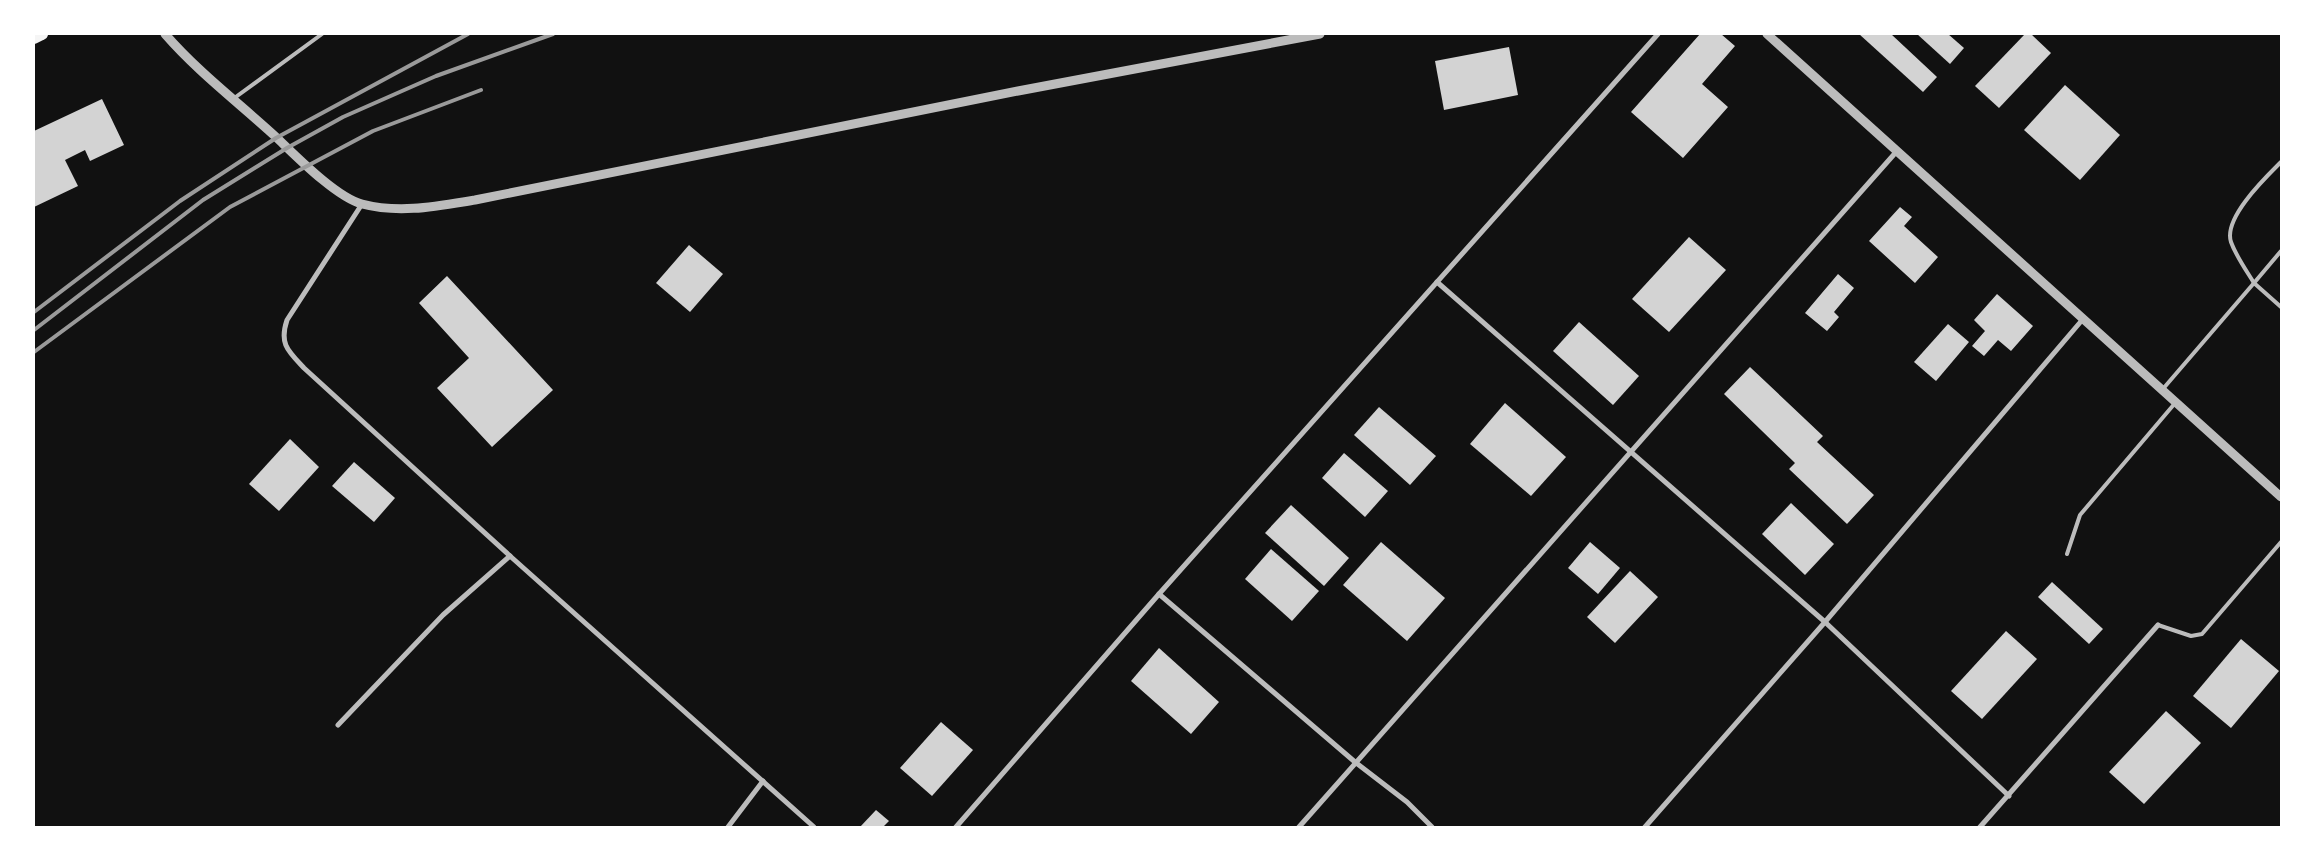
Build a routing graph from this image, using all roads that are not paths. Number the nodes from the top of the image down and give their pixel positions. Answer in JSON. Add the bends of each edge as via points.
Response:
{"nodes":[{"id":1,"x":42,"y":34,"type":"edge"},
{"id":2,"x":165,"y":34,"type":"edge"},
{"id":3,"x":322,"y":34,"type":"edge"},
{"id":4,"x":1320,"y":34,"type":"edge"},
{"id":5,"x":1658,"y":34,"type":"edge"},
{"id":6,"x":1767,"y":34,"type":"edge"},
{"id":7,"x":34,"y":38,"type":"edge"},
{"id":8,"x":233,"y":99,"type":"junction"},
{"id":9,"x":1898,"y":150,"type":"junction"},
{"id":10,"x":2281,"y":162,"type":"edge"},
{"id":11,"x":362,"y":204,"type":"junction"},
{"id":12,"x":2281,"y":251,"type":"edge"},
{"id":13,"x":1437,"y":282,"type":"junction"},
{"id":14,"x":2254,"y":283,"type":"junction"},
{"id":15,"x":2281,"y":308,"type":"edge"},
{"id":16,"x":2083,"y":319,"type":"junction"},
{"id":17,"x":2162,"y":390,"type":"junction"},
{"id":18,"x":2176,"y":402,"type":"junction"},
{"id":19,"x":1631,"y":454,"type":"junction"},
{"id":20,"x":2281,"y":496,"type":"edge"},
{"id":21,"x":2281,"y":542,"type":"edge"},
{"id":22,"x":2067,"y":554,"type":"dead end"},
{"id":23,"x":510,"y":556,"type":"junction"},
{"id":24,"x":1159,"y":594,"type":"junction"},
{"id":25,"x":1825,"y":622,"type":"junction"},
{"id":26,"x":2158,"y":625,"type":"joint"},
{"id":27,"x":338,"y":725,"type":"dead end"},
{"id":28,"x":1355,"y":762,"type":"junction"},
{"id":29,"x":763,"y":781,"type":"junction"},
{"id":30,"x":2009,"y":796,"type":"junction"},
{"id":31,"x":728,"y":827,"type":"edge"},
{"id":32,"x":814,"y":827,"type":"edge"},
{"id":33,"x":956,"y":827,"type":"edge"},
{"id":34,"x":1299,"y":827,"type":"edge"},
{"id":35,"x":1432,"y":827,"type":"edge"},
{"id":36,"x":1645,"y":827,"type":"edge"},
{"id":37,"x":1980,"y":827,"type":"edge"}],
"edges":[{"from":1,"to":7,"type":"main road"},
{"from":2,"to":8,"type":"street"},
{"from":3,"to":8,"type":"lane"},
{"from":4,"to":11,"type":"street","via":[[475,200],[399,209]]},
{"from":5,"to":13,"type":"street"},
{"from":6,"to":9,"type":"street"},
{"from":8,"to":11,"type":"street","via":[[307,166],[341,193]]},
{"from":9,"to":16,"type":"street"},
{"from":9,"to":19,"type":"street"},
{"from":10,"to":14,"type":"lane","via":[[2233,219],[2230,240]]},
{"from":11,"to":23,"type":"street","via":[[287,320],[283,332],[286,348]]},
{"from":12,"to":14,"type":"lane"},
{"from":13,"to":19,"type":"street"},
{"from":13,"to":24,"type":"street"},
{"from":14,"to":15,"type":"lane"},
{"from":14,"to":17,"type":"lane"},
{"from":16,"to":17,"type":"street"},
{"from":16,"to":25,"type":"street"},
{"from":17,"to":18,"type":"street"},
{"from":18,"to":20,"type":"street"},
{"from":18,"to":22,"type":"lane","via":[[2080,515]]},
{"from":19,"to":25,"type":"street"},
{"from":19,"to":28,"type":"street"},
{"from":21,"to":26,"type":"lane","via":[[2202,634],[2191,636]]},
{"from":23,"to":27,"type":"street","via":[[443,615]]},
{"from":23,"to":29,"type":"street"},
{"from":24,"to":28,"type":"street"},
{"from":24,"to":33,"type":"street"},
{"from":25,"to":30,"type":"street"},
{"from":25,"to":36,"type":"street"},
{"from":26,"to":30,"type":"street"},
{"from":28,"to":34,"type":"street"},
{"from":28,"to":35,"type":"street","via":[[1407,802]]},
{"from":29,"to":31,"type":"street"},
{"from":29,"to":32,"type":"street"},
{"from":30,"to":37,"type":"street"}]}
